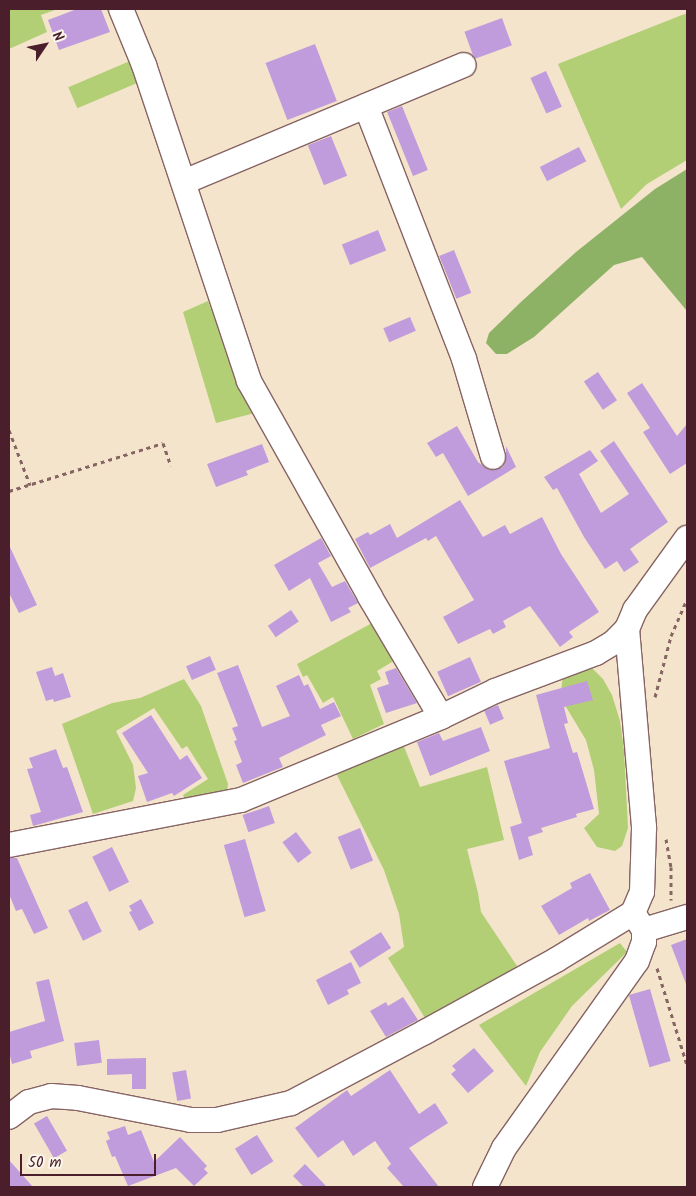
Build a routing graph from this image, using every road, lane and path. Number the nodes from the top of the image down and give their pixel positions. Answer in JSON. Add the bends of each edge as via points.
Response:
{"nodes":[{"id":1,"x":121,"y":9,"type":"edge"},
{"id":2,"x":464,"y":65,"type":"dead end"},
{"id":3,"x":366,"y":106,"type":"junction"},
{"id":4,"x":184,"y":182,"type":"junction"},
{"id":5,"x":9,"y":430,"type":"edge"},
{"id":6,"x":493,"y":457,"type":"dead end"},
{"id":7,"x":172,"y":466,"type":"dead end"},
{"id":8,"x":30,"y":485,"type":"junction"},
{"id":9,"x":9,"y":491,"type":"edge"},
{"id":10,"x":687,"y":538,"type":"edge"},
{"id":11,"x":627,"y":629,"type":"junction"},
{"id":12,"x":441,"y":717,"type":"junction"},
{"id":13,"x":9,"y":845,"type":"edge"},
{"id":14,"x":687,"y":918,"type":"edge"},
{"id":15,"x":639,"y":922,"type":"junction"},
{"id":16,"x":9,"y":1117,"type":"edge"},
{"id":17,"x":485,"y":1187,"type":"edge"}],
"edges":[{"from":1,"to":4,"type":"street"},
{"from":2,"to":3,"type":"street"},
{"from":3,"to":4,"type":"street"},
{"from":3,"to":6,"type":"street","via":[[464,359]]},
{"from":4,"to":12,"type":"street","via":[[249,381]]},
{"from":5,"to":8,"type":"path"},
{"from":7,"to":8,"type":"path","via":[[163,443]]},
{"from":8,"to":9,"type":"path"},
{"from":10,"to":11,"type":"street","via":[[635,610]]},
{"from":11,"to":12,"type":"street","via":[[596,653],[495,691]]},
{"from":11,"to":15,"type":"street","via":[[644,827]]},
{"from":12,"to":13,"type":"street","via":[[241,800]]},
{"from":14,"to":15,"type":"street"},
{"from":15,"to":16,"type":"street","via":[[556,960],[291,1103],[217,1120],[191,1120],[78,1098],[51,1096],[29,1102]]},
{"from":15,"to":17,"type":"street","via":[[644,942],[637,961],[504,1148]]}]}
